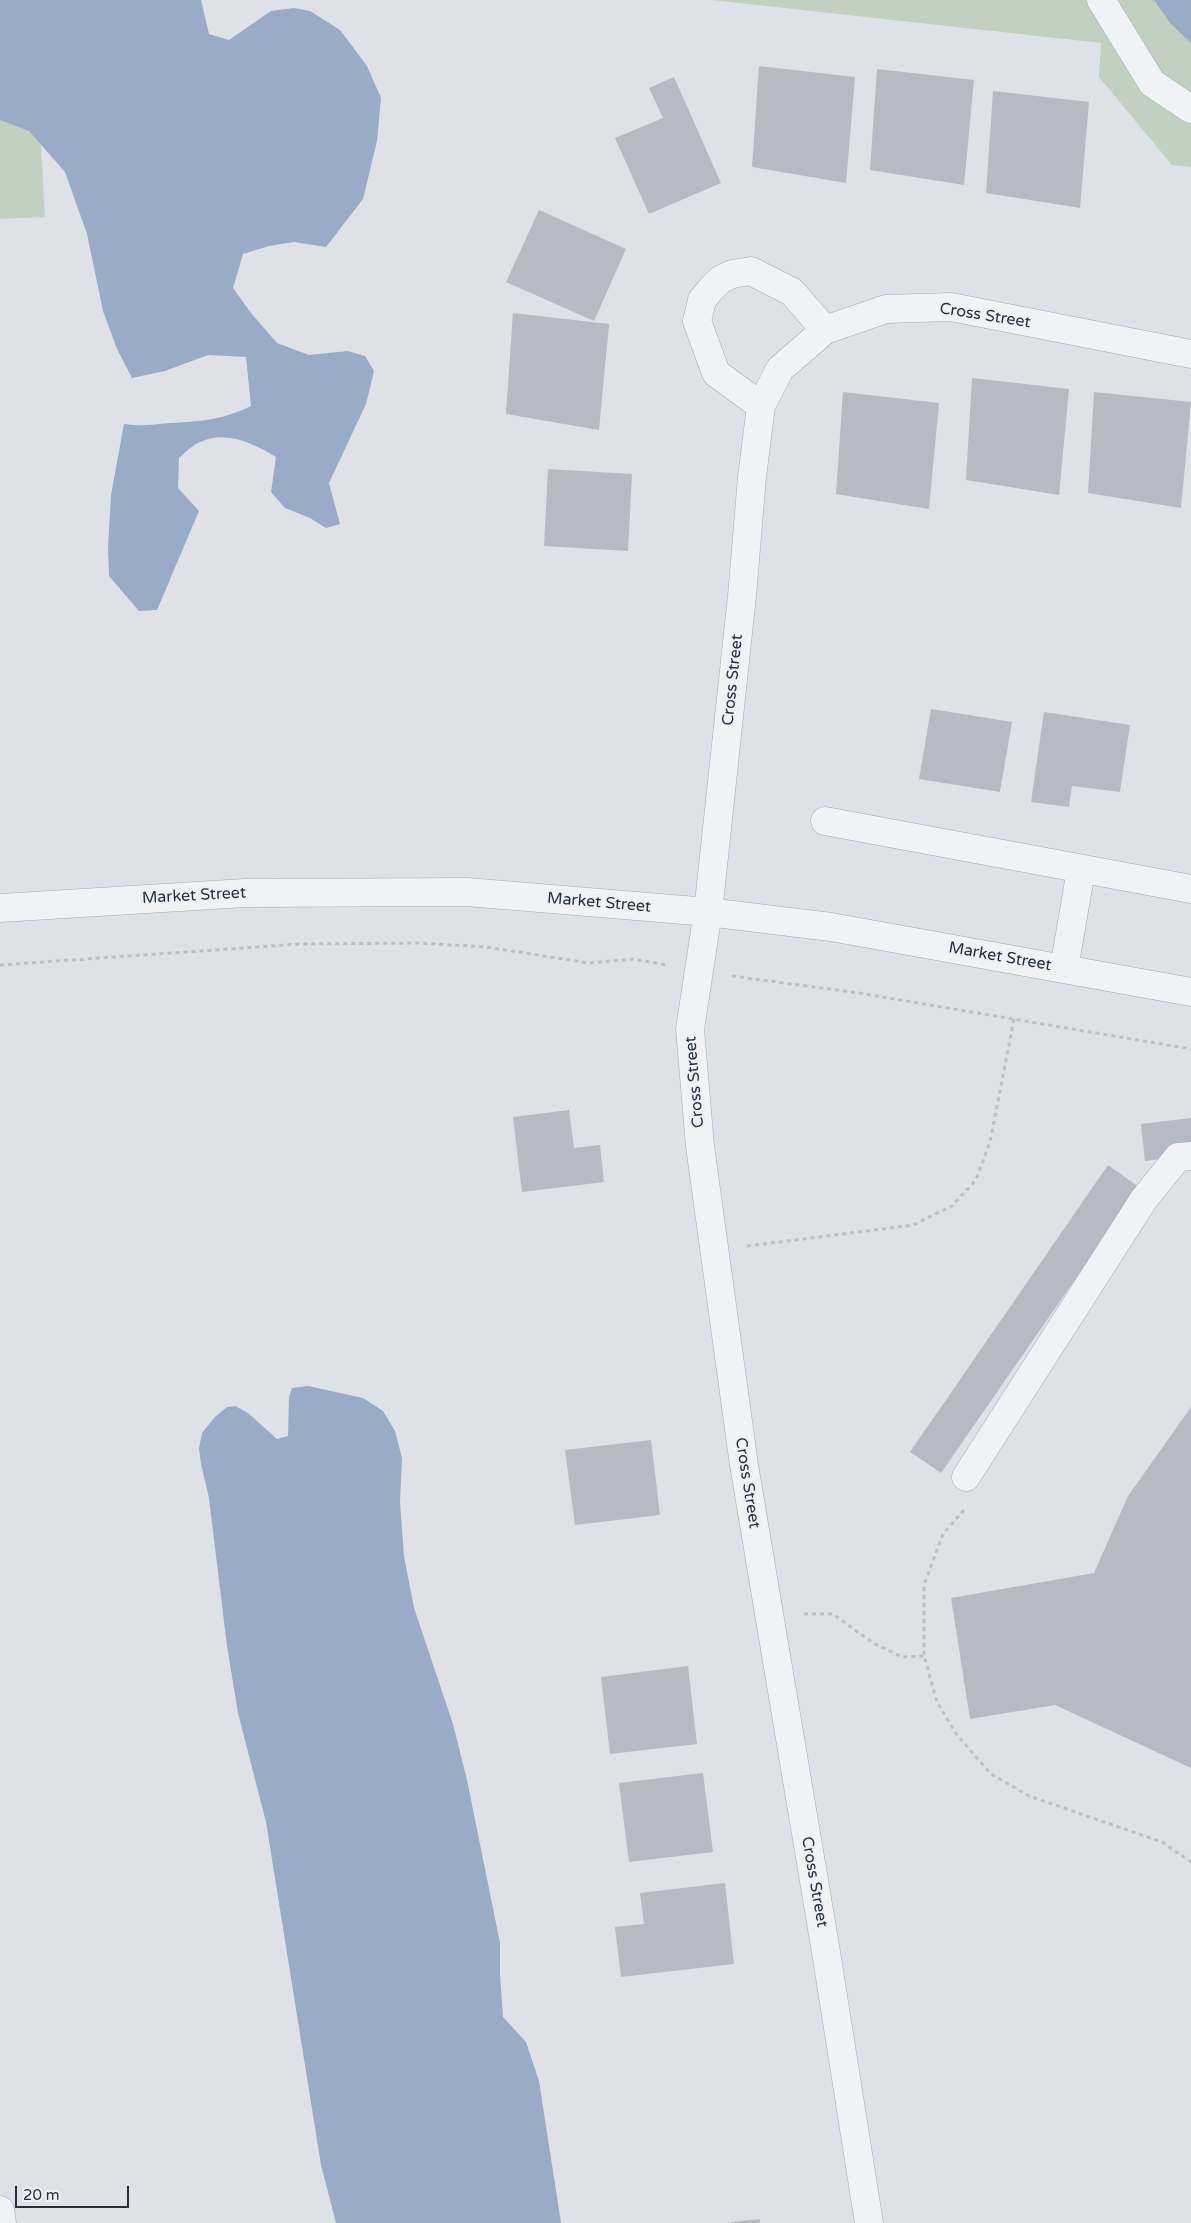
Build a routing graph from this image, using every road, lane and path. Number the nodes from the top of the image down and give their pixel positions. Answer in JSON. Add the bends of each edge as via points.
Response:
{"nodes":[{"id":1,"x":1101,"y":0,"type":"edge"},
{"id":2,"x":1191,"y":109,"type":"edge"},
{"id":3,"x":825,"y":330,"type":"junction"},
{"id":4,"x":1191,"y":354,"type":"edge"},
{"id":5,"x":761,"y":406,"type":"junction"},
{"id":6,"x":825,"y":821,"type":"dead end"},
{"id":7,"x":1081,"y":870,"type":"junction"},
{"id":8,"x":1191,"y":889,"type":"edge"},
{"id":9,"x":0,"y":908,"type":"edge"},
{"id":10,"x":708,"y":912,"type":"junction"},
{"id":11,"x":0,"y":965,"type":"edge"},
{"id":12,"x":1064,"y":969,"type":"junction"},
{"id":13,"x":698,"y":970,"type":"junction"},
{"id":14,"x":1191,"y":992,"type":"edge"},
{"id":15,"x":1014,"y":1019,"type":"junction"},
{"id":16,"x":1191,"y":1049,"type":"edge"},
{"id":17,"x":1191,"y":1156,"type":"edge"},
{"id":18,"x":714,"y":1248,"type":"junction"},
{"id":19,"x":966,"y":1477,"type":"joint"},
{"id":20,"x":770,"y":1621,"type":"junction"},
{"id":21,"x":924,"y":1656,"type":"junction"},
{"id":22,"x":1191,"y":1862,"type":"edge"},
{"id":23,"x":0,"y":2210,"type":"edge"},
{"id":24,"x":2,"y":2223,"type":"edge"},
{"id":25,"x":869,"y":2223,"type":"edge"}],
"edges":[{"from":1,"to":2,"type":"street","via":[[1152,83]]},
{"from":3,"to":4,"type":"street","name":"Cross Street","via":[[886,309],[951,308]]},
{"from":3,"to":5,"type":"street","name":"Cross Street","via":[[780,369]]},
{"from":3,"to":5,"type":"street","via":[[792,292],[751,271],[732,274],[711,289],[702,300],[697,321],[716,373]]},
{"from":5,"to":10,"type":"street","name":"Cross Street"},
{"from":6,"to":7,"type":"street"},
{"from":7,"to":8,"type":"street"},
{"from":7,"to":12,"type":"street"},
{"from":9,"to":10,"type":"street","name":"Market Street","via":[[245,893],[467,892]]},
{"from":10,"to":12,"type":"street","name":"Market Street","via":[[831,926]]},
{"from":10,"to":13,"type":"street","name":"Cross Street"},
{"from":11,"to":13,"type":"path","via":[[300,944],[420,943],[486,947],[590,963],[633,959]]},
{"from":12,"to":14,"type":"street","name":"Market Street"},
{"from":13,"to":15,"type":"path"},
{"from":13,"to":18,"type":"street","name":"Cross Street","via":[[690,1029],[700,1146]]},
{"from":15,"to":16,"type":"path"},
{"from":15,"to":18,"type":"path","via":[[990,1142],[976,1180],[952,1206],[913,1225],[805,1240]]},
{"from":17,"to":19,"type":"street","via":[[1178,1158],[1144,1199]]},
{"from":18,"to":20,"type":"street","name":"Cross Street","via":[[744,1465]]},
{"from":19,"to":21,"type":"path","via":[[973,1500],[943,1534],[924,1585]]},
{"from":20,"to":21,"type":"path","via":[[807,1614],[833,1614],[873,1643],[902,1657]]},
{"from":20,"to":25,"type":"street","name":"Cross Street"},
{"from":21,"to":22,"type":"path","via":[[937,1702],[957,1735],[991,1774],[1029,1796],[1162,1842]]},
{"from":23,"to":24,"type":"street"}]}
